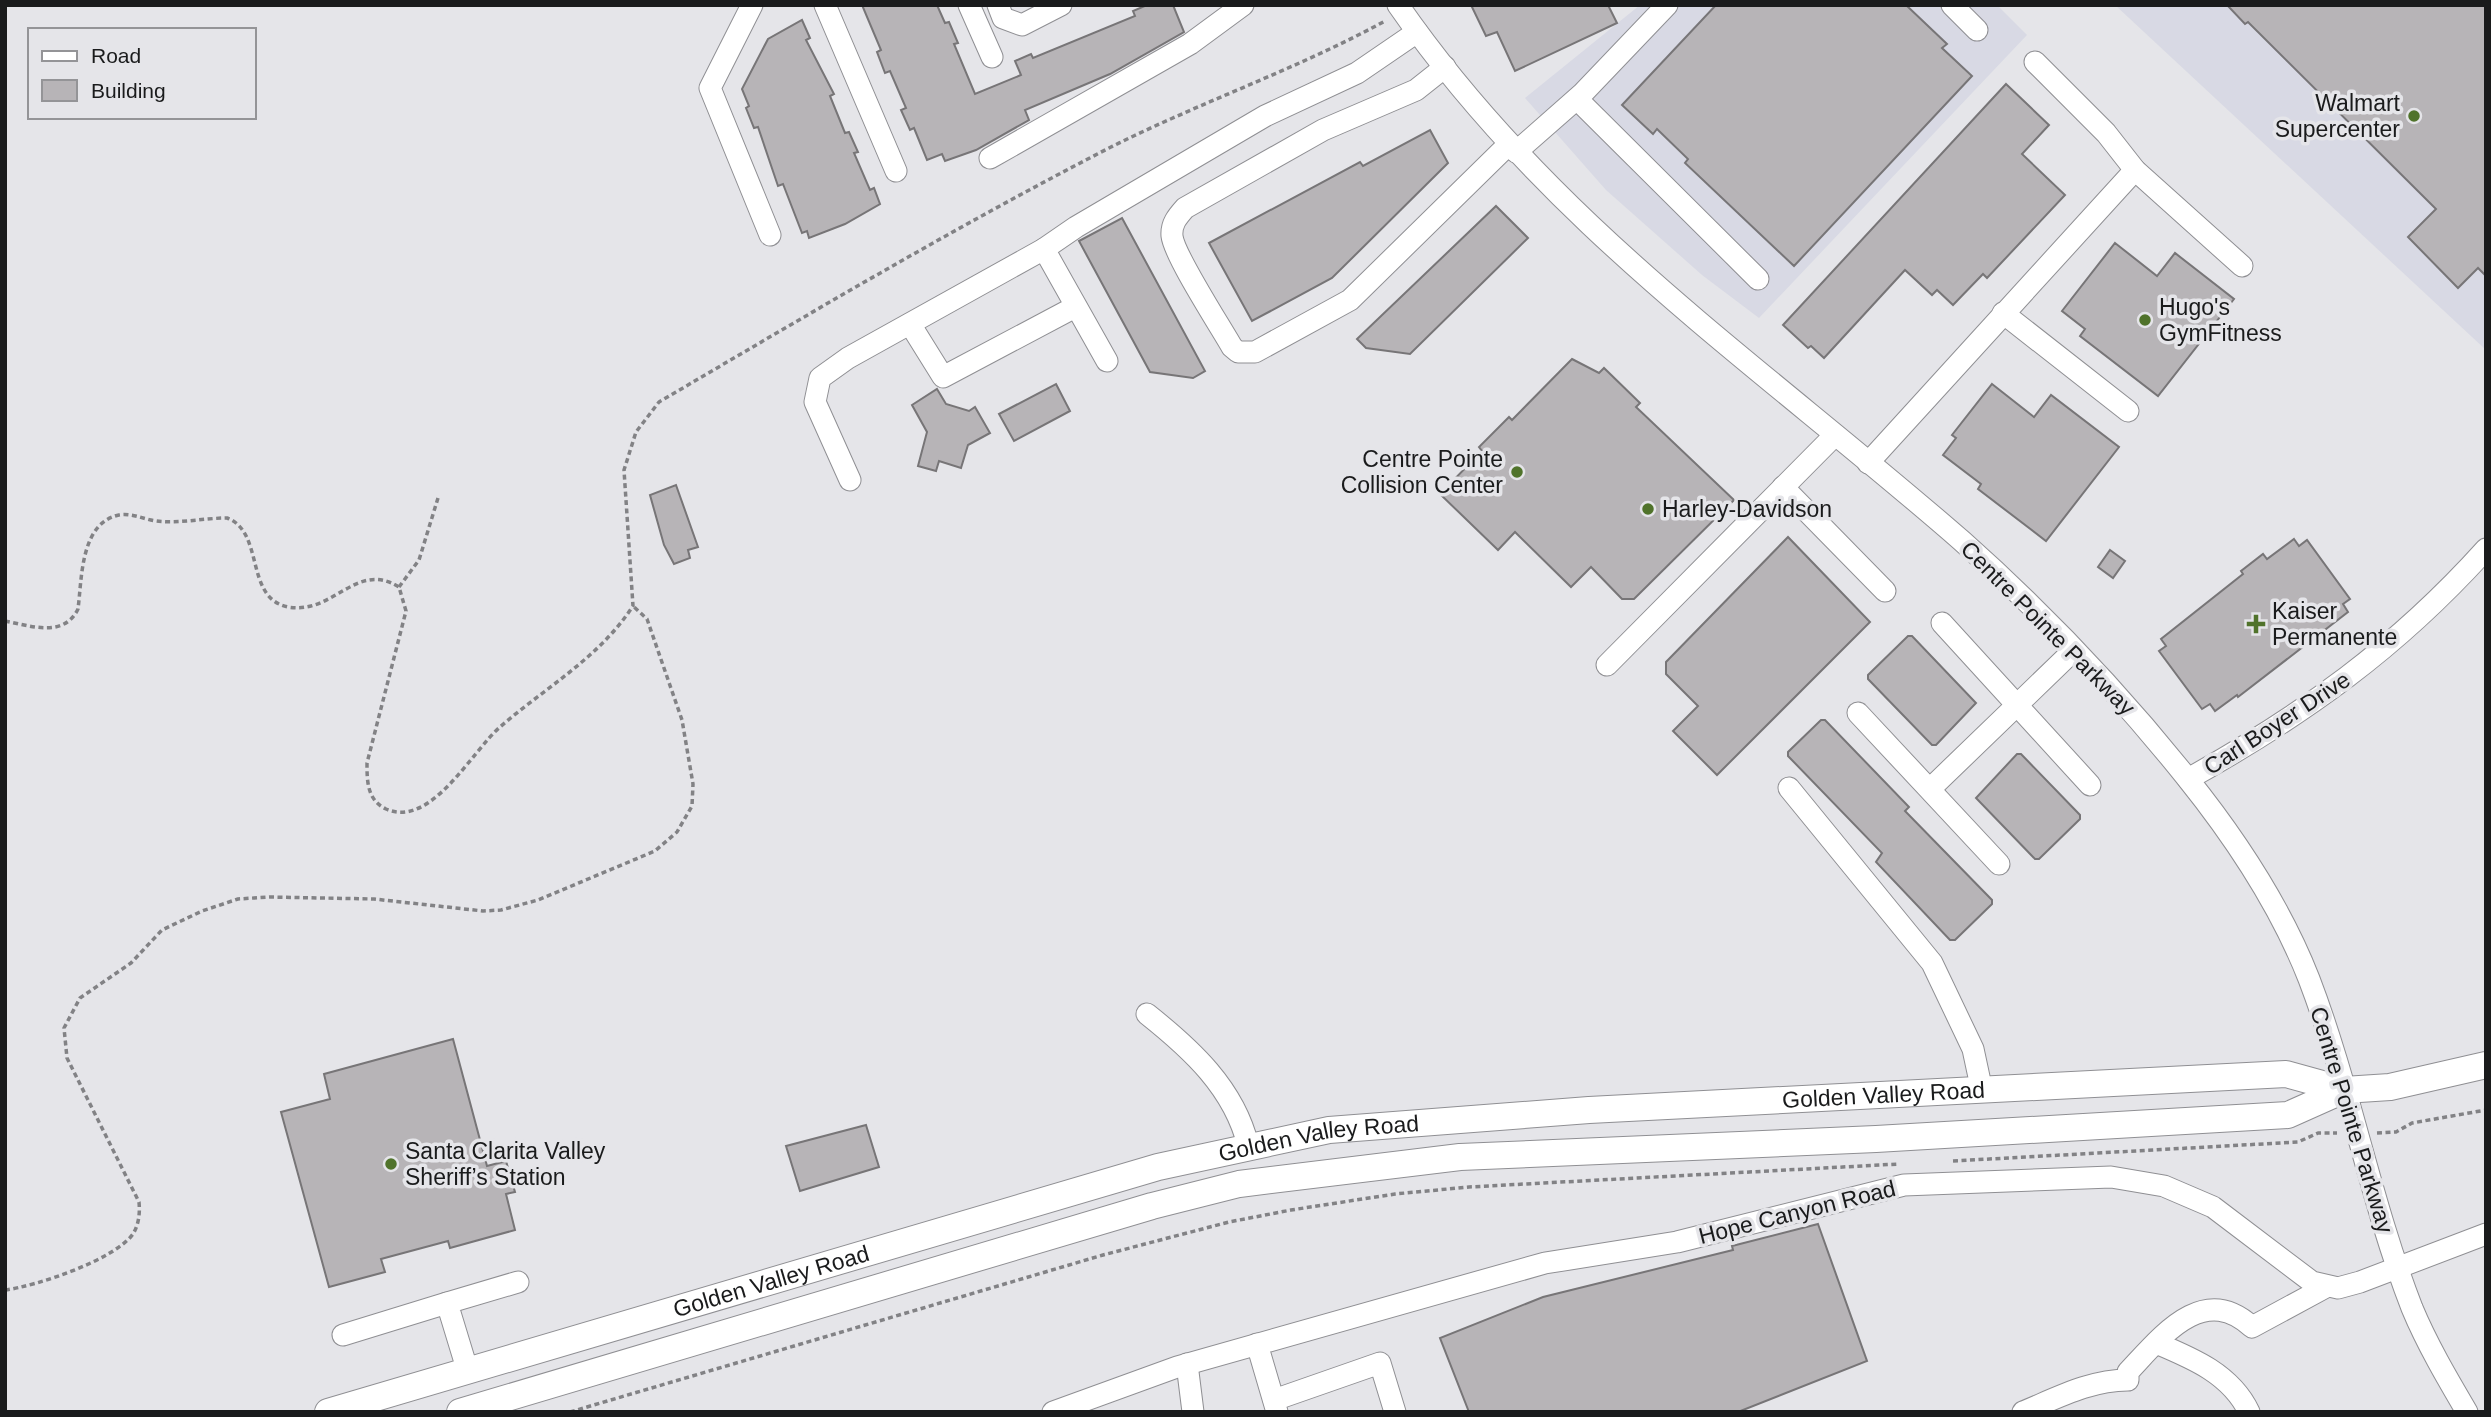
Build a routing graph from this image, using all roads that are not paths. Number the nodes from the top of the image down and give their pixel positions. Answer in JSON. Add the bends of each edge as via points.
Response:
{"nodes":[{"id":1,"x":752,"y":5,"type":"edge"},
{"id":2,"x":825,"y":5,"type":"edge"},
{"id":3,"x":969,"y":5,"type":"edge"},
{"id":4,"x":998,"y":5,"type":"edge"},
{"id":5,"x":1061,"y":5,"type":"edge"},
{"id":6,"x":1243,"y":5,"type":"edge"},
{"id":7,"x":1667,"y":5,"type":"edge"},
{"id":8,"x":1952,"y":5,"type":"edge"},
{"id":9,"x":1403,"y":7,"type":"edge"},
{"id":10,"x":1648,"y":13,"type":"edge"},
{"id":11,"x":1977,"y":30,"type":"dead end"},
{"id":12,"x":1417,"y":32,"type":"junction"},
{"id":13,"x":992,"y":57,"type":"dead end"},
{"id":14,"x":2035,"y":62,"type":"dead end"},
{"id":15,"x":1445,"y":67,"type":"junction"},
{"id":16,"x":1577,"y":99,"type":"junction"},
{"id":17,"x":1513,"y":148,"type":"junction"},
{"id":18,"x":990,"y":158,"type":"dead end"},
{"id":19,"x":2135,"y":170,"type":"junction"},
{"id":20,"x":896,"y":171,"type":"dead end"},
{"id":21,"x":770,"y":235,"type":"dead end"},
{"id":22,"x":1044,"y":250,"type":"junction"},
{"id":23,"x":2242,"y":266,"type":"dead end"},
{"id":24,"x":1758,"y":279,"type":"dead end"},
{"id":25,"x":1075,"y":307,"type":"junction"},
{"id":26,"x":2003,"y":313,"type":"junction"},
{"id":27,"x":910,"y":324,"type":"junction"},
{"id":28,"x":1107,"y":361,"type":"dead end"},
{"id":29,"x":2128,"y":411,"type":"dead end"},
{"id":30,"x":1835,"y":435,"type":"junction"},
{"id":31,"x":1868,"y":463,"type":"junction"},
{"id":32,"x":850,"y":480,"type":"dead end"},
{"id":33,"x":1783,"y":487,"type":"junction"},
{"id":34,"x":2486,"y":550,"type":"edge"},
{"id":35,"x":1885,"y":591,"type":"dead end"},
{"id":36,"x":1942,"y":623,"type":"dead end"},
{"id":37,"x":2074,"y":650,"type":"junction"},
{"id":38,"x":1607,"y":665,"type":"dead end"},
{"id":39,"x":2017,"y":705,"type":"junction"},
{"id":40,"x":1858,"y":713,"type":"dead end"},
{"id":41,"x":2188,"y":779,"type":"junction"},
{"id":42,"x":2090,"y":785,"type":"dead end"},
{"id":43,"x":1789,"y":788,"type":"dead end"},
{"id":44,"x":1930,"y":789,"type":"junction"},
{"id":45,"x":1999,"y":864,"type":"dead end"},
{"id":46,"x":1147,"y":1013,"type":"dead end"},
{"id":47,"x":2486,"y":1065,"type":"edge"},
{"id":48,"x":2344,"y":1090,"type":"junction"},
{"id":49,"x":1982,"y":1091,"type":"junction"},
{"id":50,"x":1248,"y":1145,"type":"junction"},
{"id":51,"x":2486,"y":1234,"type":"edge"},
{"id":52,"x":2398,"y":1268,"type":"junction"},
{"id":53,"x":518,"y":1282,"type":"dead end"},
{"id":54,"x":2326,"y":1287,"type":"junction"},
{"id":55,"x":447,"y":1303,"type":"junction"},
{"id":56,"x":343,"y":1335,"type":"dead end"},
{"id":57,"x":2156,"y":1343,"type":"junction"},
{"id":58,"x":1257,"y":1344,"type":"junction"},
{"id":59,"x":1182,"y":1365,"type":"junction"},
{"id":60,"x":468,"y":1372,"type":"junction"},
{"id":61,"x":1276,"y":1406,"type":"edge"},
{"id":62,"x":328,"y":1412,"type":"edge"},
{"id":63,"x":460,"y":1412,"type":"edge"},
{"id":64,"x":1052,"y":1412,"type":"edge"},
{"id":65,"x":1193,"y":1412,"type":"edge"},
{"id":66,"x":1395,"y":1412,"type":"edge"},
{"id":67,"x":2023,"y":1412,"type":"edge"},
{"id":68,"x":2249,"y":1412,"type":"edge"},
{"id":69,"x":2467,"y":1412,"type":"edge"}],
"edges":[{"from":1,"to":21,"type":"street","via":[[710,88]]},
{"from":2,"to":20,"type":"street"},
{"from":3,"to":13,"type":"street"},
{"from":4,"to":5,"type":"street","via":[[1003,18],[1022,25]]},
{"from":6,"to":18,"type":"street","via":[[1190,44]]},
{"from":7,"to":10,"type":"street"},
{"from":8,"to":11,"type":"street"},
{"from":9,"to":12,"type":"street","name":"Centre Pointe Parkway"},
{"from":10,"to":16,"type":"street"},
{"from":12,"to":15,"type":"street","name":"Centre Pointe Parkway"},
{"from":12,"to":22,"type":"street","via":[[1357,73],[1265,116]]},
{"from":14,"to":19,"type":"street","via":[[2106,133]]},
{"from":15,"to":17,"type":"street","name":"Centre Pointe Parkway"},
{"from":15,"to":17,"type":"street","via":[[1416,90],[1323,130],[1177,216],[1174,246],[1232,347],[1238,352],[1255,352],[1350,300]]},
{"from":16,"to":17,"type":"street"},
{"from":16,"to":24,"type":"street"},
{"from":17,"to":30,"type":"street","name":"Centre Pointe Parkway","via":[[1623,258]]},
{"from":19,"to":23,"type":"street"},
{"from":19,"to":26,"type":"street"},
{"from":22,"to":25,"type":"street"},
{"from":22,"to":27,"type":"street"},
{"from":25,"to":27,"type":"street","via":[[943,377]]},
{"from":25,"to":28,"type":"street"},
{"from":26,"to":29,"type":"street"},
{"from":26,"to":31,"type":"street"},
{"from":27,"to":32,"type":"street","via":[[820,378],[815,402]]},
{"from":30,"to":31,"type":"street","name":"Centre Pointe Parkway"},
{"from":30,"to":33,"type":"street"},
{"from":31,"to":37,"type":"street","name":"Centre Pointe Parkway","via":[[1964,543]]},
{"from":33,"to":35,"type":"street"},
{"from":33,"to":38,"type":"street"},
{"from":34,"to":41,"type":"street","name":"Carl Boyer Drive","via":[[2412,626],[2351,676],[2277,728]]},
{"from":36,"to":39,"type":"street"},
{"from":37,"to":39,"type":"street"},
{"from":37,"to":41,"type":"street","name":"Centre Pointe Parkway"},
{"from":39,"to":42,"type":"street"},
{"from":39,"to":44,"type":"street"},
{"from":40,"to":44,"type":"street"},
{"from":41,"to":48,"type":"street","name":"Centre Pointe Parkway","via":[[2243,853],[2290,935]]},
{"from":43,"to":49,"type":"street","via":[[1933,963],[1973,1049]]},
{"from":44,"to":45,"type":"street"},
{"from":46,"to":50,"type":"street","via":[[1184,1044],[1220,1085],[1241,1118]]},
{"from":47,"to":48,"type":"main road","name":"Golden Valley Road","via":[[2390,1087]]},
{"from":48,"to":49,"type":"main road","name":"Golden Valley Road","via":[[2286,1074]]},
{"from":48,"to":52,"type":"street","name":"Centre Pointe Parkway"},
{"from":48,"to":63,"type":"main road","name":"Golden Valley Road","via":[[2288,1115],[1460,1157],[1239,1184]]},
{"from":49,"to":50,"type":"main road","name":"Golden Valley Road","via":[[1589,1110],[1329,1130]]},
{"from":50,"to":60,"type":"main road","name":"Golden Valley Road","via":[[958,1224]]},
{"from":51,"to":52,"type":"street"},
{"from":52,"to":54,"type":"street","via":[[2360,1282]]},
{"from":52,"to":69,"type":"street","name":"Centre Pointe Parkway","via":[[2435,1357]]},
{"from":53,"to":55,"type":"street"},
{"from":54,"to":57,"type":"street","via":[[2252,1327],[2237,1313],[2214,1308],[2187,1317]]},
{"from":54,"to":58,"type":"street","name":"Hope Canyon Road","via":[[2312,1282],[2213,1207],[2164,1186],[2111,1177],[1904,1185],[1677,1242],[1545,1263]]},
{"from":55,"to":56,"type":"street"},
{"from":55,"to":60,"type":"street"},
{"from":57,"to":67,"type":"street","via":[[2128,1372],[2128,1380],[2082,1387]]},
{"from":57,"to":68,"type":"street","via":[[2206,1364],[2244,1400]]},
{"from":58,"to":59,"type":"street","name":"Hope Canyon Road"},
{"from":58,"to":61,"type":"street"},
{"from":59,"to":64,"type":"street","name":"Hope Canyon Road"},
{"from":59,"to":65,"type":"street"},
{"from":60,"to":62,"type":"main road","name":"Golden Valley Road"},
{"from":61,"to":66,"type":"street","via":[[1380,1363]]}]}
